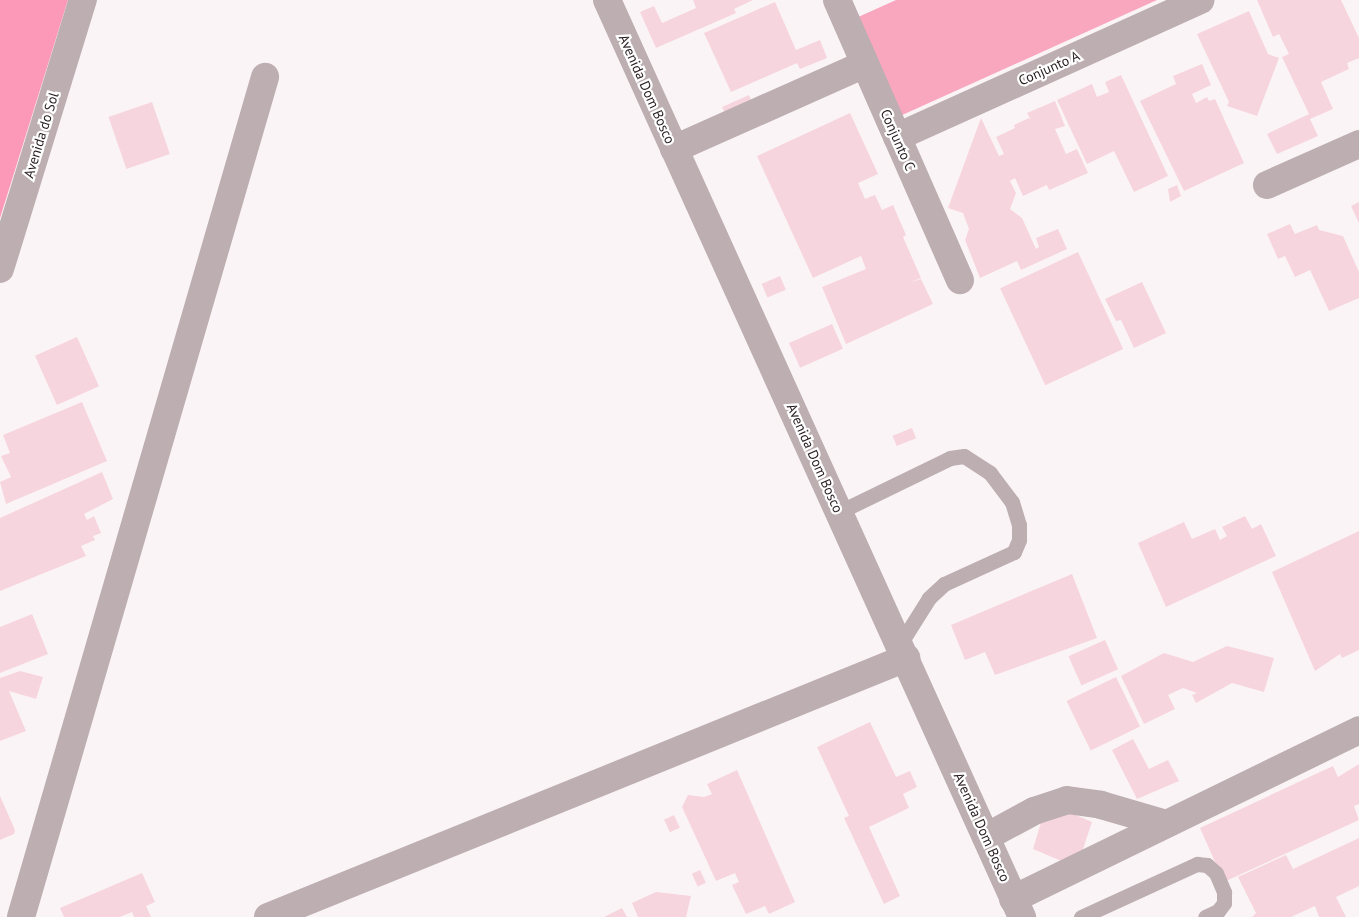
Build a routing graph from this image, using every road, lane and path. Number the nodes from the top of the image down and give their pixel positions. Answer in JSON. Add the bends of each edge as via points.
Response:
{"nodes":[{"id":1,"x":83,"y":0,"type":"edge"},
{"id":2,"x":607,"y":0,"type":"edge"},
{"id":3,"x":837,"y":0,"type":"edge"},
{"id":4,"x":1200,"y":0,"type":"edge"},
{"id":5,"x":865,"y":64,"type":"junction"},
{"id":6,"x":265,"y":77,"type":"dead end"},
{"id":7,"x":897,"y":136,"type":"junction"},
{"id":8,"x":1359,"y":144,"type":"edge"},
{"id":9,"x":674,"y":149,"type":"junction"},
{"id":10,"x":1267,"y":185,"type":"dead end"},
{"id":11,"x":0,"y":269,"type":"edge"},
{"id":12,"x":960,"y":280,"type":"dead end"},
{"id":13,"x":839,"y":512,"type":"junction"},
{"id":14,"x":903,"y":651,"type":"junction"},
{"id":15,"x":1359,"y":730,"type":"edge"},
{"id":16,"x":1163,"y":823,"type":"junction"},
{"id":17,"x":986,"y":837,"type":"junction"},
{"id":18,"x":1017,"y":908,"type":"edge"},
{"id":19,"x":21,"y":917,"type":"edge"},
{"id":20,"x":268,"y":917,"type":"edge"},
{"id":21,"x":1081,"y":917,"type":"edge"},
{"id":22,"x":1206,"y":917,"type":"edge"}],
"edges":[{"from":1,"to":11,"type":"street","name":"Avenida do Sol"},
{"from":2,"to":9,"type":"street","name":"Avenida Dom Bosco"},
{"from":3,"to":5,"type":"street","name":"Conjunto C"},
{"from":4,"to":7,"type":"street","name":"Conjunto A"},
{"from":5,"to":7,"type":"street","name":"Conjunto C"},
{"from":5,"to":9,"type":"street"},
{"from":6,"to":19,"type":"street"},
{"from":7,"to":12,"type":"street","name":"Conjunto C"},
{"from":8,"to":10,"type":"street"},
{"from":9,"to":13,"type":"street","name":"Avenida Dom Bosco"},
{"from":13,"to":14,"type":"street","name":"Avenida Dom Bosco"},
{"from":13,"to":14,"type":"lane","via":[[950,458],[964,456],[990,472],[1012,502],[1019,532],[1014,552],[944,584],[929,598]]},
{"from":14,"to":17,"type":"street","name":"Avenida Dom Bosco"},
{"from":14,"to":20,"type":"street"},
{"from":15,"to":16,"type":"street"},
{"from":16,"to":17,"type":"street","via":[[1101,805],[1067,800],[1034,811]]},
{"from":16,"to":18,"type":"street"},
{"from":17,"to":18,"type":"street","name":"Avenida Dom Bosco"},
{"from":21,"to":22,"type":"lane","via":[[1196,864],[1207,865],[1216,873],[1224,892],[1224,903],[1218,911]]}]}
